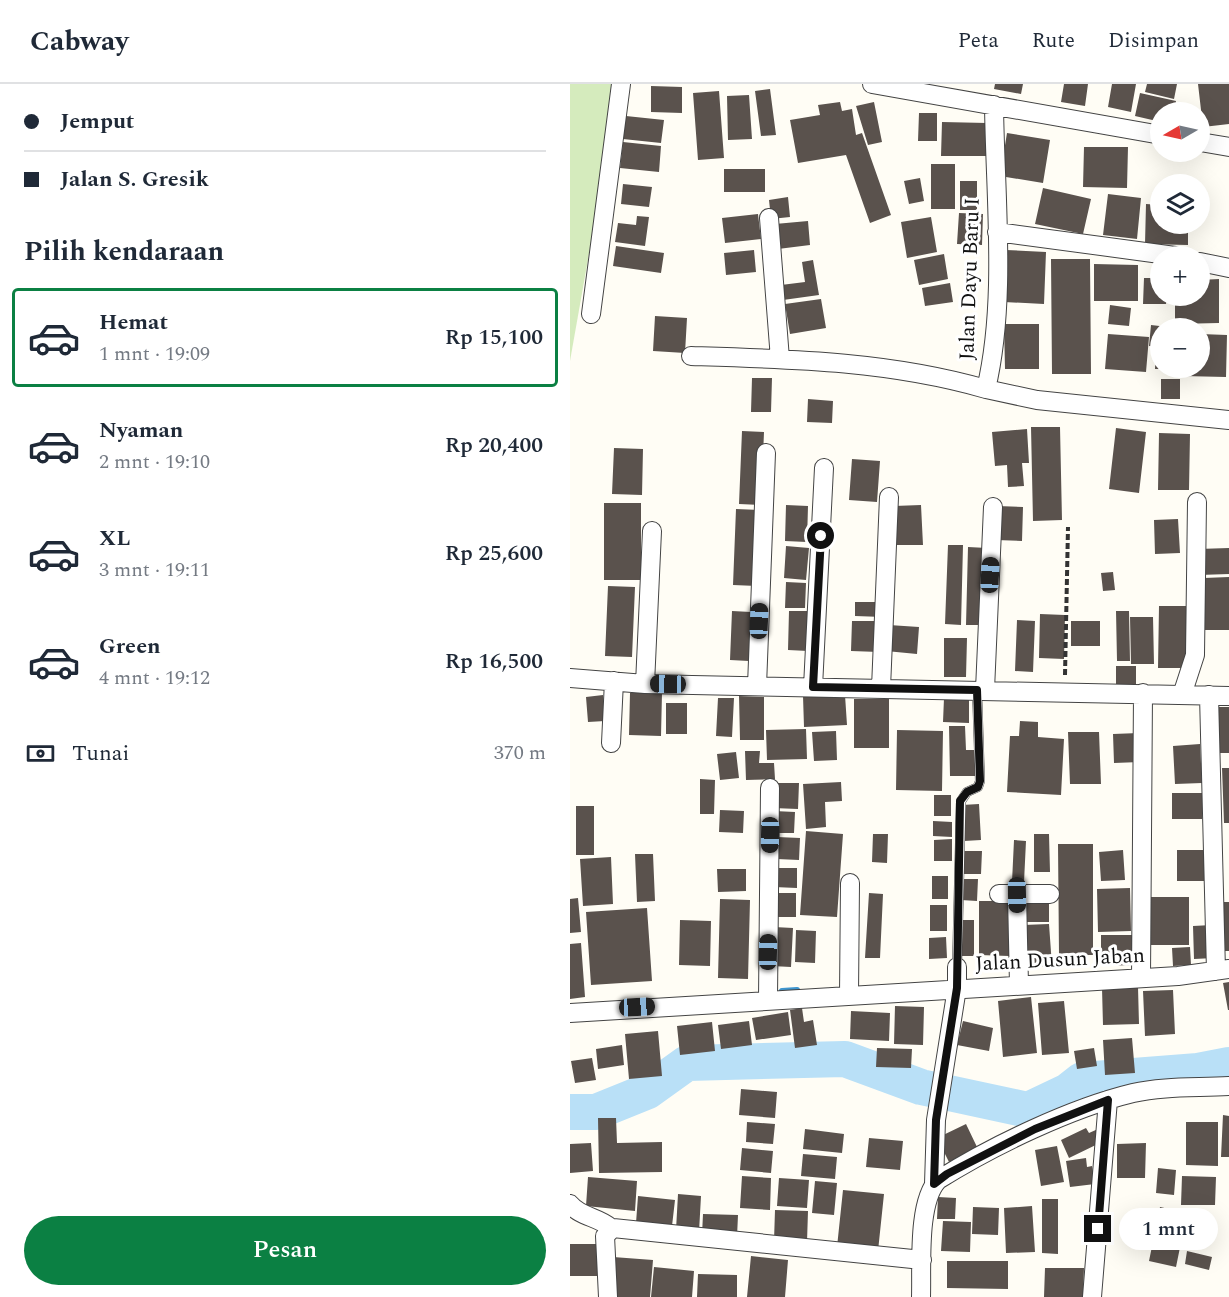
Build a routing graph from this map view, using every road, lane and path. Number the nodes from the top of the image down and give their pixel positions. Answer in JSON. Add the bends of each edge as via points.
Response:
{"nodes":[{"id":1,"x":621,"y":84,"type":"edge"},
{"id":2,"x":873,"y":84,"type":"edge"},
{"id":3,"x":994,"y":105,"type":"junction"},
{"id":4,"x":1150,"y":133,"type":"edge"},
{"id":5,"x":1210,"y":144,"type":"edge"},
{"id":6,"x":1229,"y":147,"type":"edge"},
{"id":7,"x":769,"y":218,"type":"dead end"},
{"id":8,"x":997,"y":232,"type":"junction"},
{"id":9,"x":1150,"y":253,"type":"edge"},
{"id":10,"x":1210,"y":264,"type":"edge"},
{"id":11,"x":1229,"y":268,"type":"edge"},
{"id":12,"x":591,"y":314,"type":"dead end"},
{"id":13,"x":691,"y":356,"type":"dead end"},
{"id":14,"x":780,"y":359,"type":"junction"},
{"id":15,"x":986,"y":389,"type":"junction"},
{"id":16,"x":1229,"y":420,"type":"edge"},
{"id":17,"x":766,"y":453,"type":"dead end"},
{"id":18,"x":824,"y":468,"type":"dead end"},
{"id":19,"x":889,"y":497,"type":"dead end"},
{"id":20,"x":1197,"y":502,"type":"dead end"},
{"id":21,"x":993,"y":507,"type":"dead end"},
{"id":22,"x":1068,"y":527,"type":"dead end"},
{"id":23,"x":652,"y":531,"type":"dead end"},
{"id":24,"x":570,"y":678,"type":"edge"},
{"id":25,"x":614,"y":681,"type":"junction"},
{"id":26,"x":645,"y":684,"type":"junction"},
{"id":27,"x":757,"y":686,"type":"junction"},
{"id":28,"x":813,"y":687,"type":"junction"},
{"id":29,"x":881,"y":688,"type":"junction"},
{"id":30,"x":981,"y":690,"type":"junction"},
{"id":31,"x":1065,"y":691,"type":"junction"},
{"id":32,"x":1143,"y":693,"type":"junction"},
{"id":33,"x":1182,"y":695,"type":"junction"},
{"id":34,"x":1209,"y":695,"type":"junction"},
{"id":35,"x":1229,"y":696,"type":"edge"},
{"id":36,"x":611,"y":743,"type":"dead end"},
{"id":37,"x":770,"y":788,"type":"dead end"},
{"id":38,"x":850,"y":883,"type":"dead end"},
{"id":39,"x":1050,"y":894,"type":"dead end"},
{"id":40,"x":957,"y":967,"type":"joint"},
{"id":41,"x":1222,"y":970,"type":"edge"},
{"id":42,"x":1141,"y":974,"type":"junction"},
{"id":43,"x":1019,"y":981,"type":"junction"},
{"id":44,"x":957,"y":987,"type":"junction"},
{"id":45,"x":849,"y":995,"type":"junction"},
{"id":46,"x":768,"y":999,"type":"junction"},
{"id":47,"x":570,"y":1012,"type":"edge"},
{"id":48,"x":1229,"y":1086,"type":"edge"},
{"id":49,"x":1108,"y":1100,"type":"junction"},
{"id":50,"x":934,"y":1184,"type":"junction"},
{"id":51,"x":570,"y":1204,"type":"edge"},
{"id":52,"x":611,"y":1228,"type":"junction"},
{"id":53,"x":922,"y":1260,"type":"junction"},
{"id":54,"x":1097,"y":1296,"type":"edge"},
{"id":55,"x":608,"y":1297,"type":"edge"},
{"id":56,"x":921,"y":1297,"type":"edge"}],
"edges":[{"from":1,"to":12,"type":"street"},
{"from":2,"to":3,"type":"street"},
{"from":3,"to":4,"type":"street"},
{"from":3,"to":8,"type":"street","name":"Jalan Dayu Baru I"},
{"from":5,"to":6,"type":"street"},
{"from":7,"to":14,"type":"street"},
{"from":8,"to":9,"type":"street"},
{"from":8,"to":15,"type":"street","name":"Jalan Dayu Baru I","via":[[995,352]]},
{"from":10,"to":11,"type":"street"},
{"from":13,"to":14,"type":"street"},
{"from":14,"to":15,"type":"street","via":[[891,367]]},
{"from":15,"to":16,"type":"street","name":"Jalan Dayu Baru I","via":[[1037,400]]},
{"from":17,"to":27,"type":"street"},
{"from":18,"to":28,"type":"street"},
{"from":19,"to":29,"type":"street"},
{"from":20,"to":33,"type":"street","via":[[1195,655]]},
{"from":21,"to":30,"type":"street"},
{"from":22,"to":31,"type":"path"},
{"from":23,"to":26,"type":"street"},
{"from":24,"to":25,"type":"street"},
{"from":25,"to":26,"type":"street"},
{"from":25,"to":36,"type":"street"},
{"from":26,"to":27,"type":"street"},
{"from":27,"to":28,"type":"street"},
{"from":28,"to":29,"type":"street"},
{"from":29,"to":30,"type":"street"},
{"from":30,"to":31,"type":"street"},
{"from":30,"to":40,"type":"lane","via":[[980,781],[960,801]]},
{"from":31,"to":32,"type":"street"},
{"from":32,"to":33,"type":"street"},
{"from":32,"to":42,"type":"street"},
{"from":33,"to":34,"type":"street"},
{"from":34,"to":35,"type":"street"},
{"from":34,"to":41,"type":"street"},
{"from":37,"to":46,"type":"street"},
{"from":38,"to":45,"type":"street"},
{"from":39,"to":43,"type":"street","via":[[1008,895]]},
{"from":40,"to":44,"type":"street"},
{"from":41,"to":42,"type":"street","name":"Jalan Dusun Jaban"},
{"from":42,"to":43,"type":"street","name":"Jalan Dusun Jaban"},
{"from":43,"to":44,"type":"street","name":"Jalan Dusun Jaban"},
{"from":44,"to":45,"type":"street","name":"Jalan Dusun Jaban"},
{"from":44,"to":50,"type":"street","via":[[936,1120]]},
{"from":45,"to":46,"type":"street","name":"Jalan Dusun Jaban"},
{"from":46,"to":47,"type":"street","name":"Jalan Dusun Jaban"},
{"from":48,"to":49,"type":"street","via":[[1136,1092]]},
{"from":49,"to":50,"type":"street","via":[[1035,1129]]},
{"from":49,"to":54,"type":"street"},
{"from":50,"to":53,"type":"street","via":[[926,1204]]},
{"from":51,"to":52,"type":"street"},
{"from":52,"to":53,"type":"street"},
{"from":52,"to":55,"type":"street","via":[[605,1236]]},
{"from":53,"to":56,"type":"street"}]}
